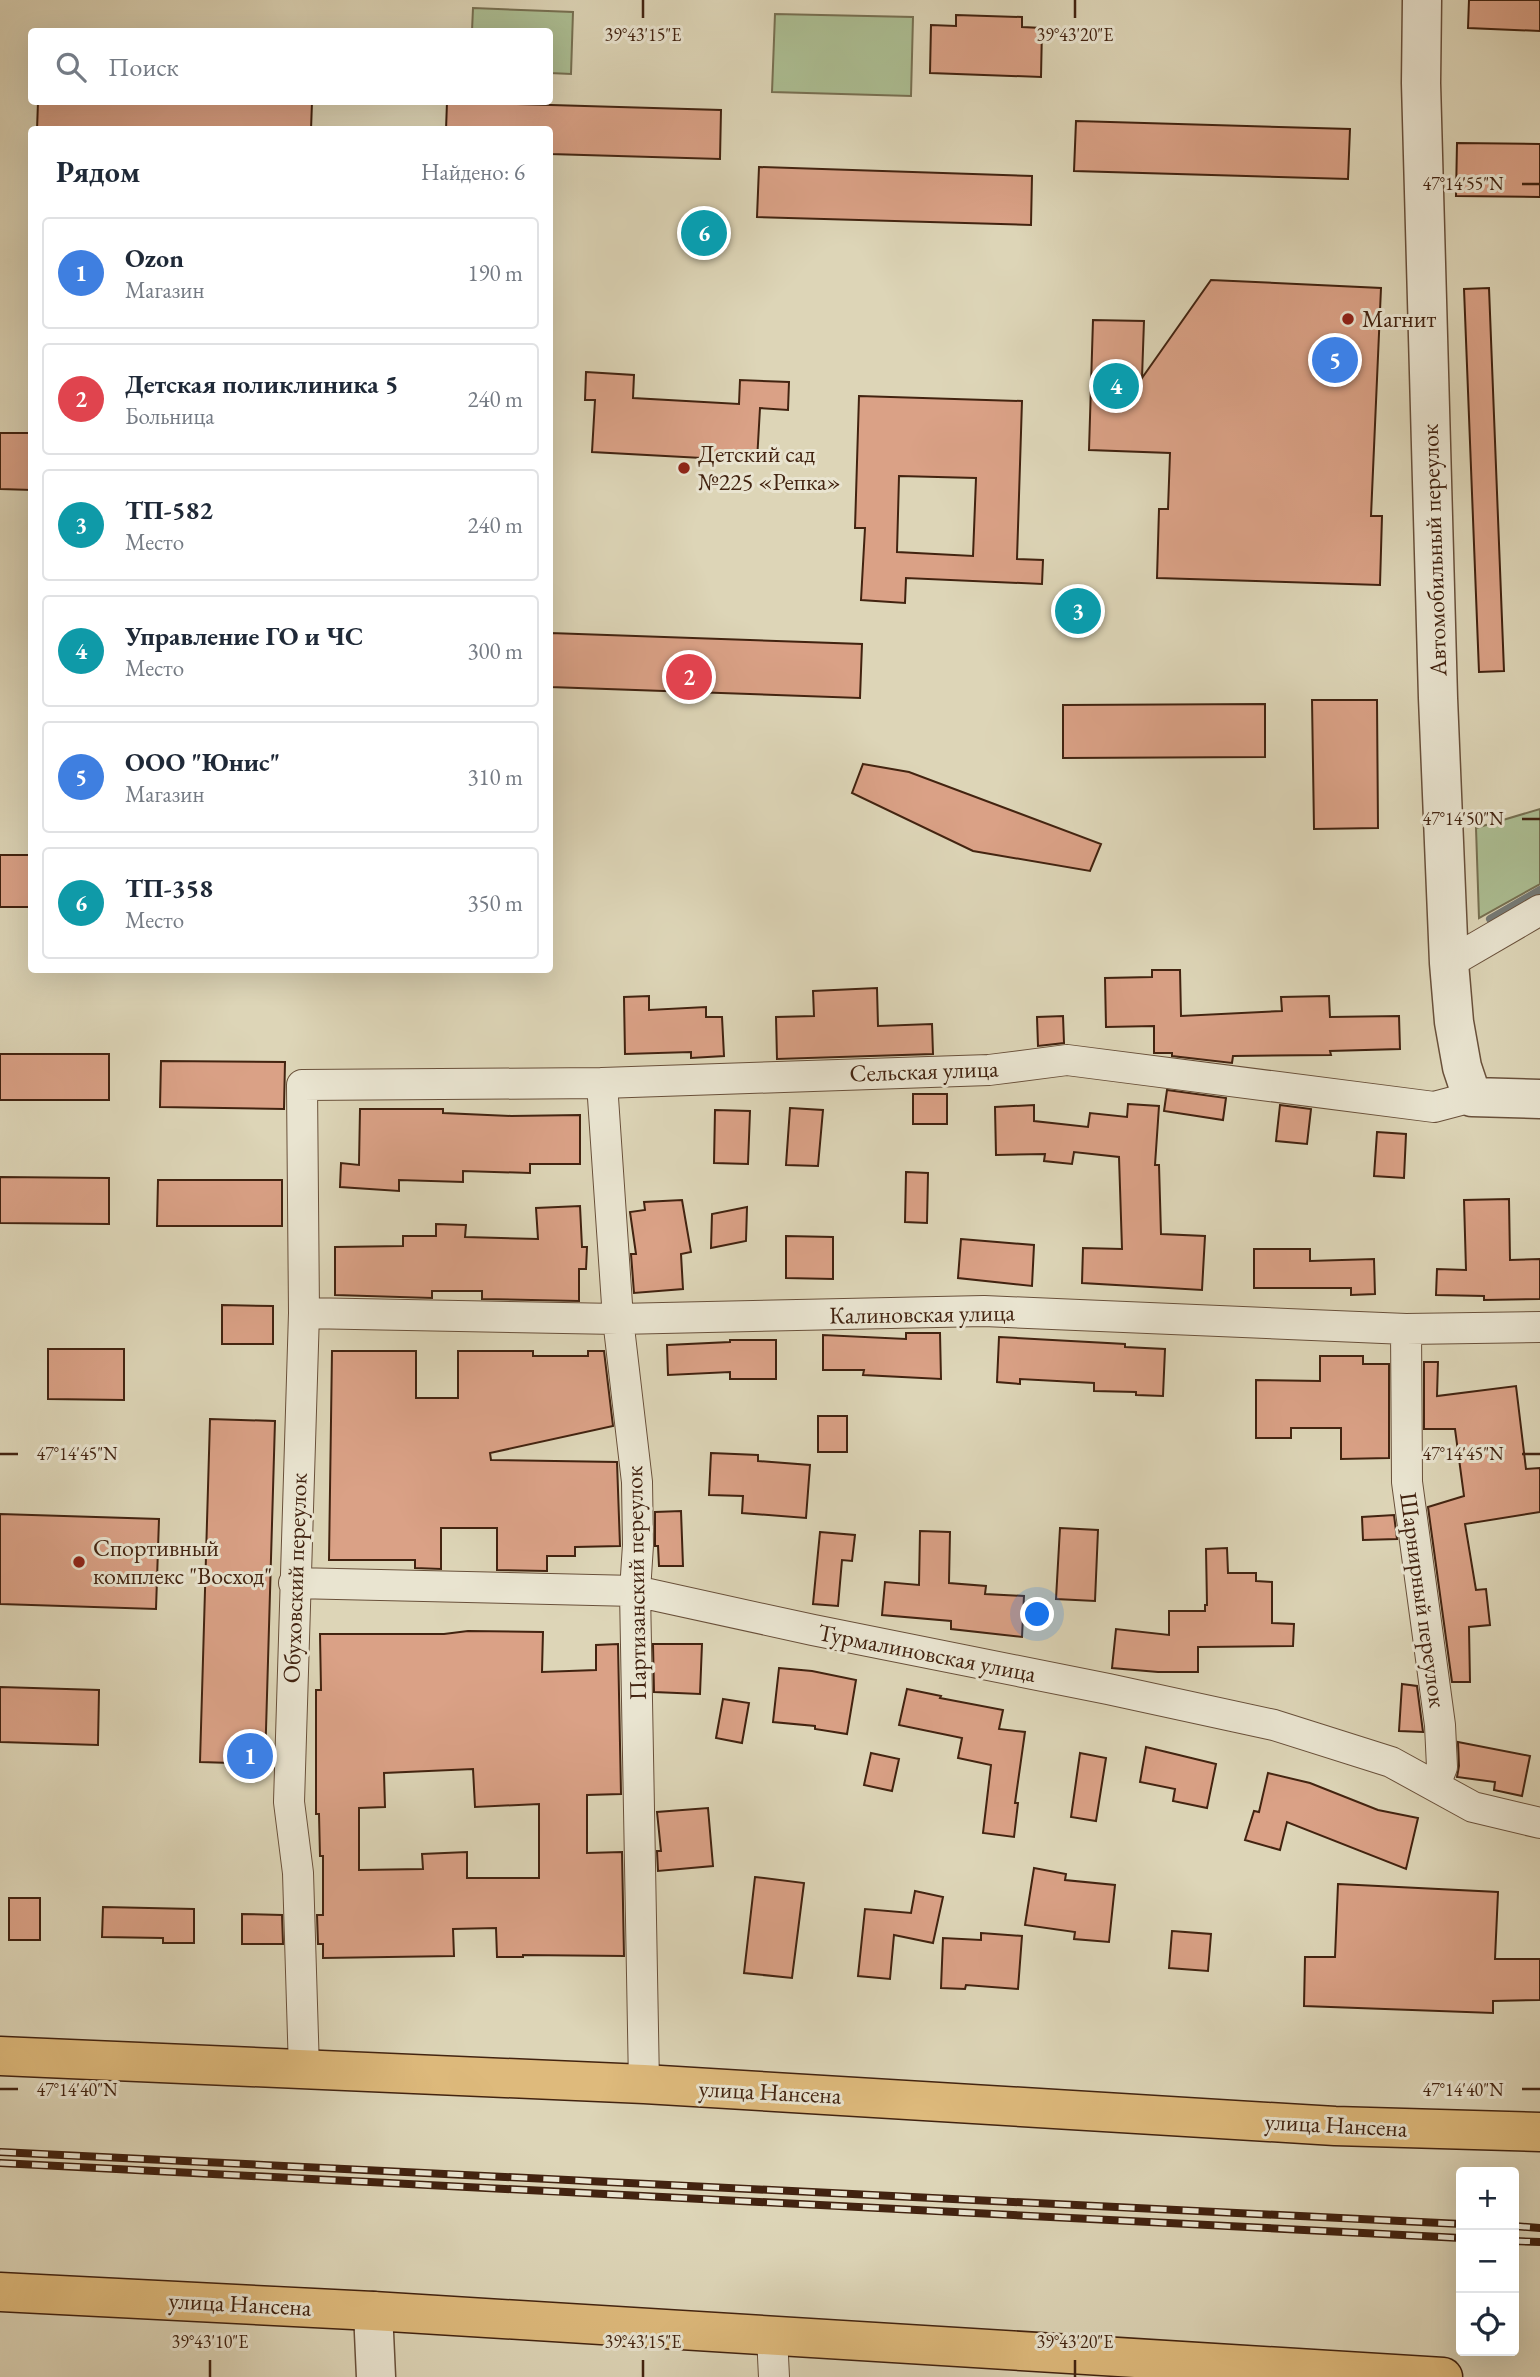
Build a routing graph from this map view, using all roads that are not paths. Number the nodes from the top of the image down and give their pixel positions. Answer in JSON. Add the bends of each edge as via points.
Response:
{"nodes":[{"id":1,"x":1422,"y":0,"type":"edge"},
{"id":2,"x":1540,"y":910,"type":"edge"},
{"id":3,"x":1448,"y":963,"type":"junction"},
{"id":4,"x":602,"y":1083,"type":"junction"},
{"id":5,"x":302,"y":1085,"type":"joint"},
{"id":6,"x":1472,"y":1097,"type":"junction"},
{"id":7,"x":1540,"y":1099,"type":"edge"},
{"id":8,"x":304,"y":1313,"type":"junction"},
{"id":9,"x":618,"y":1320,"type":"junction"},
{"id":10,"x":1540,"y":1327,"type":"edge"},
{"id":11,"x":1406,"y":1329,"type":"junction"},
{"id":12,"x":294,"y":1583,"type":"junction"},
{"id":13,"x":635,"y":1591,"type":"junction"},
{"id":14,"x":1434,"y":1785,"type":"junction"},
{"id":15,"x":1540,"y":1823,"type":"edge"},
{"id":16,"x":0,"y":2056,"type":"edge"},
{"id":17,"x":304,"y":2070,"type":"junction"},
{"id":18,"x":644,"y":2084,"type":"junction"},
{"id":19,"x":1540,"y":2132,"type":"edge"},
{"id":20,"x":0,"y":2292,"type":"edge"},
{"id":21,"x":373,"y":2311,"type":"junction"},
{"id":22,"x":772,"y":2336,"type":"junction"},
{"id":23,"x":1160,"y":2369,"type":"edge"},
{"id":24,"x":376,"y":2377,"type":"edge"},
{"id":25,"x":774,"y":2377,"type":"edge"},
{"id":26,"x":1443,"y":2377,"type":"edge"}],
"edges":[{"from":1,"to":3,"type":"street","name":"Автомобильный переулок","via":[[1420,83]]},
{"from":2,"to":3,"type":"street"},
{"from":3,"to":6,"type":"street","name":"Автомобильный переулок","via":[[1454,1022]]},
{"from":4,"to":5,"type":"street","name":"Сельская улица"},
{"from":4,"to":6,"type":"street","name":"Сельская улица","via":[[989,1070],[1067,1060],[1434,1107]]},
{"from":4,"to":9,"type":"street","name":"Партизанский переулок"},
{"from":5,"to":8,"type":"street","name":"Обуховский переулок"},
{"from":6,"to":7,"type":"street","name":"Сельская улица"},
{"from":8,"to":9,"type":"street","name":"Калиновская улица"},
{"from":8,"to":12,"type":"street","name":"Обуховский переулок"},
{"from":9,"to":11,"type":"street","name":"Калиновская улица","via":[[984,1311]]},
{"from":9,"to":13,"type":"street","name":"Партизанский переулок","via":[[637,1482]]},
{"from":10,"to":11,"type":"street","name":"Калиновская улица"},
{"from":11,"to":14,"type":"street","name":"Шарнирный переулок","via":[[1407,1482],[1440,1725],[1442,1767]]},
{"from":12,"to":13,"type":"street","name":"Турмалиновская улица"},
{"from":12,"to":17,"type":"street","name":"Обуховский переулок","via":[[289,1802],[298,1873]]},
{"from":13,"to":14,"type":"street","name":"Турмалиновская улица","via":[[1274,1725],[1391,1762]]},
{"from":13,"to":18,"type":"street","name":"Партизанский переулок"},
{"from":14,"to":15,"type":"street","name":"Турмалиновская улица","via":[[1472,1807]]},
{"from":16,"to":17,"type":"main road","name":"улица Нансена"},
{"from":17,"to":18,"type":"main road","name":"улица Нансена"},
{"from":18,"to":19,"type":"main road","name":"улица Нансена","via":[[1335,2126]]},
{"from":20,"to":21,"type":"main road","name":"улица Нансена"},
{"from":21,"to":22,"type":"main road","name":"улица Нансена"},
{"from":21,"to":24,"type":"street"},
{"from":22,"to":23,"type":"main road","name":"улица Нансена"},
{"from":22,"to":25,"type":"street"},
{"from":23,"to":26,"type":"main road","name":"улица Нансена"}]}
